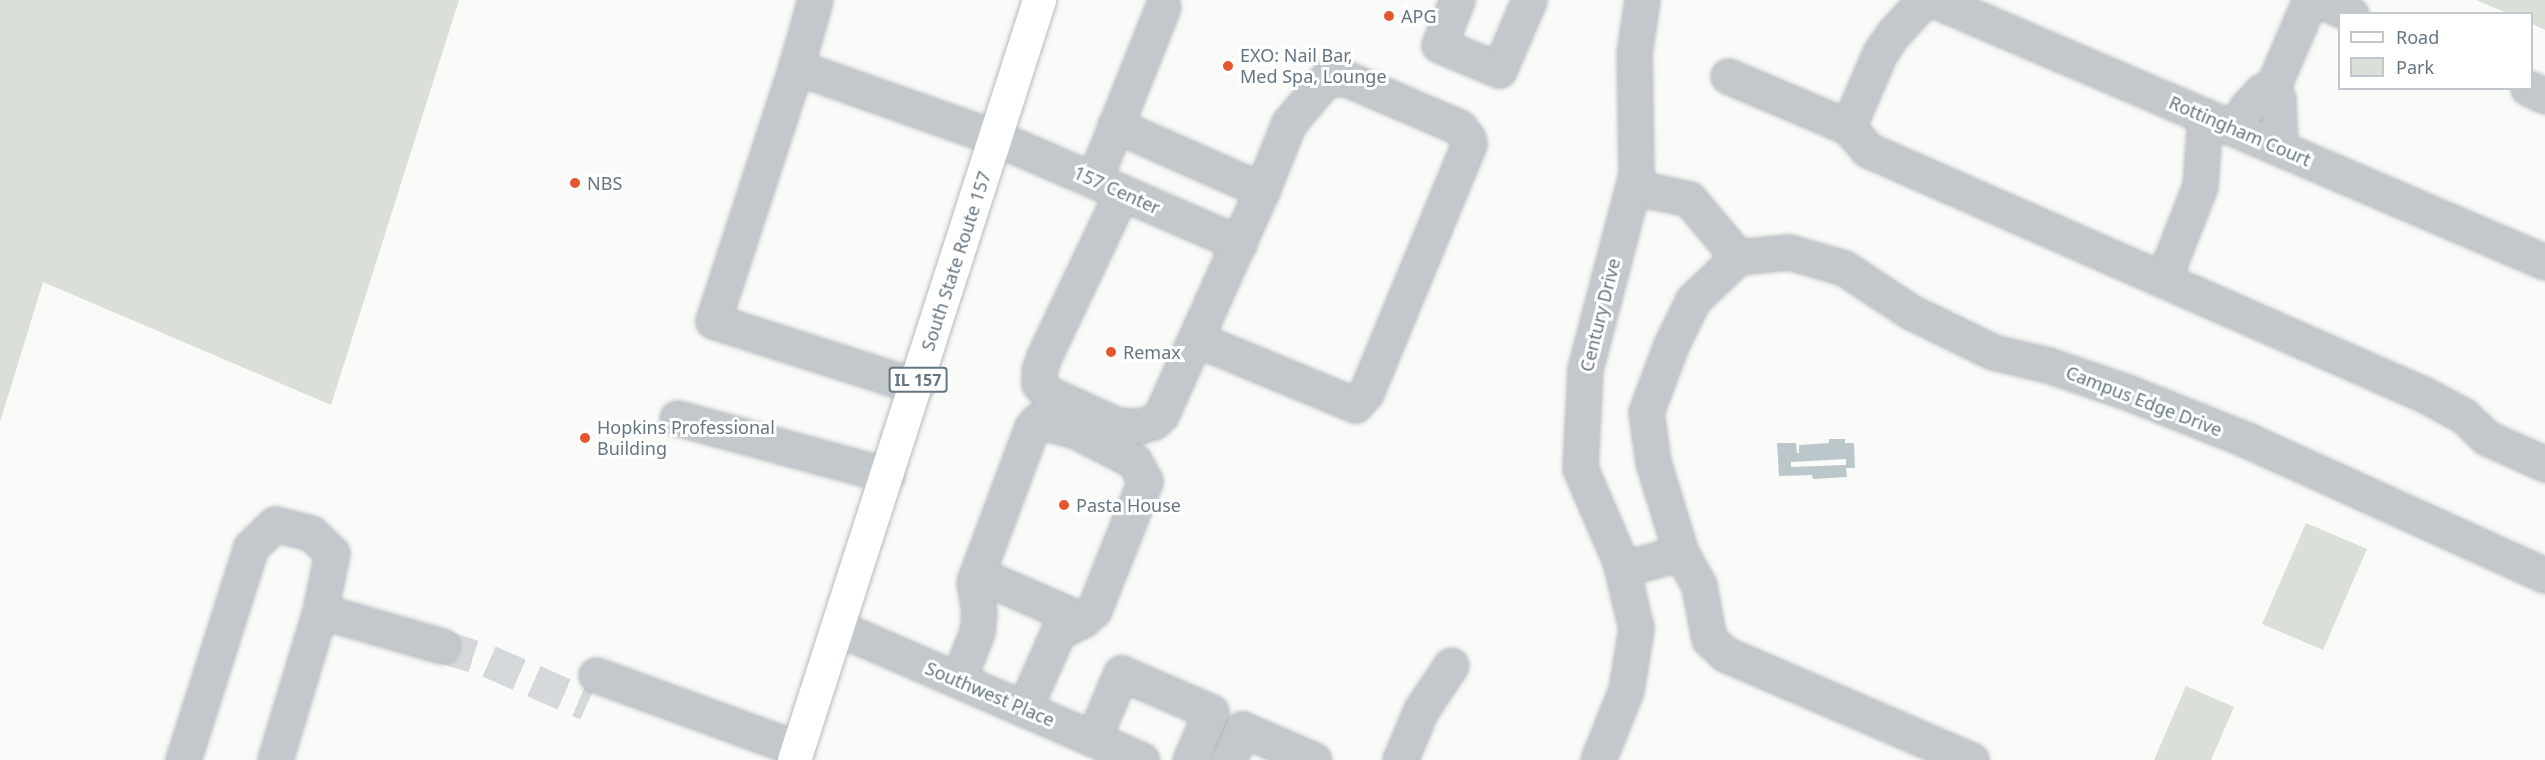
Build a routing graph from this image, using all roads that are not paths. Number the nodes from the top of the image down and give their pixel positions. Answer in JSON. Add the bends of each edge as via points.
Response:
{"nodes":[{"id":1,"x":815,"y":0,"type":"edge"},
{"id":2,"x":1039,"y":0,"type":"edge"},
{"id":3,"x":1457,"y":0,"type":"edge"},
{"id":4,"x":1529,"y":0,"type":"edge"},
{"id":5,"x":1641,"y":0,"type":"edge"},
{"id":6,"x":1924,"y":0,"type":"edge"},
{"id":7,"x":1934,"y":0,"type":"edge"},
{"id":8,"x":2310,"y":0,"type":"edge"},
{"id":9,"x":2319,"y":0,"type":"edge"},
{"id":10,"x":1162,"y":7,"type":"dead end"},
{"id":11,"x":2346,"y":12,"type":"edge"},
{"id":12,"x":796,"y":67,"type":"junction"},
{"id":13,"x":1728,"y":76,"type":"dead end"},
{"id":14,"x":2273,"y":87,"type":"junction"},
{"id":15,"x":2219,"y":122,"type":"junction"},
{"id":16,"x":1115,"y":125,"type":"junction"},
{"id":17,"x":1848,"y":127,"type":"junction"},
{"id":18,"x":996,"y":138,"type":"junction"},
{"id":19,"x":2280,"y":148,"type":"junction"},
{"id":20,"x":1108,"y":186,"type":"junction"},
{"id":21,"x":1633,"y":187,"type":"junction"},
{"id":22,"x":1262,"y":190,"type":"junction"},
{"id":23,"x":1239,"y":243,"type":"junction"},
{"id":24,"x":1738,"y":256,"type":"junction"},
{"id":25,"x":2545,"y":262,"type":"edge"},
{"id":26,"x":2163,"y":280,"type":"junction"},
{"id":27,"x":1196,"y":339,"type":"junction"},
{"id":28,"x":916,"y":387,"type":"junction"},
{"id":29,"x":677,"y":418,"type":"dead end"},
{"id":30,"x":2545,"y":464,"type":"edge"},
{"id":31,"x":887,"y":476,"type":"junction"},
{"id":32,"x":1681,"y":553,"type":"junction"},
{"id":33,"x":1622,"y":569,"type":"junction"},
{"id":34,"x":977,"y":574,"type":"junction"},
{"id":35,"x":2545,"y":575,"type":"edge"},
{"id":36,"x":320,"y":611,"type":"junction"},
{"id":37,"x":1082,"y":620,"type":"junction"},
{"id":38,"x":838,"y":628,"type":"junction"},
{"id":39,"x":442,"y":646,"type":"tunnel mouth"},
{"id":40,"x":1450,"y":665,"type":"dead end"},
{"id":41,"x":596,"y":675,"type":"tunnel mouth"},
{"id":42,"x":958,"y":680,"type":"junction"},
{"id":43,"x":1024,"y":709,"type":"junction"},
{"id":44,"x":1093,"y":739,"type":"junction"},
{"id":45,"x":796,"y":754,"type":"edge"},
{"id":46,"x":183,"y":760,"type":"edge"},
{"id":47,"x":275,"y":760,"type":"edge"},
{"id":48,"x":1141,"y":760,"type":"edge"},
{"id":49,"x":1190,"y":760,"type":"edge"},
{"id":50,"x":1229,"y":760,"type":"edge"},
{"id":51,"x":1314,"y":760,"type":"edge"},
{"id":52,"x":1400,"y":760,"type":"edge"},
{"id":53,"x":1598,"y":760,"type":"edge"},
{"id":54,"x":1971,"y":760,"type":"edge"}],
"edges":[{"from":1,"to":12,"type":"street"},
{"from":2,"to":18,"type":"main road","name":"South State Route 157","number":"IL 157"},
{"from":3,"to":4,"type":"street","via":[[1439,45],[1498,70]]},
{"from":5,"to":21,"type":"street","name":"Century Drive","via":[[1634,53]]},
{"from":6,"to":17,"type":"street","via":[[1880,53]]},
{"from":7,"to":15,"type":"street","name":"Rottingham Court"},
{"from":8,"to":14,"type":"street"},
{"from":9,"to":11,"type":"street"},
{"from":10,"to":16,"type":"street"},
{"from":12,"to":18,"type":"street","name":"157 Center"},
{"from":12,"to":28,"type":"street","via":[[713,321]]},
{"from":13,"to":17,"type":"street"},
{"from":14,"to":15,"type":"street"},
{"from":14,"to":19,"type":"street","via":[[2278,100]]},
{"from":15,"to":19,"type":"street","name":"Rottingham Court"},
{"from":15,"to":26,"type":"street","via":[[2200,186]]},
{"from":16,"to":20,"type":"street"},
{"from":16,"to":22,"type":"street"},
{"from":17,"to":26,"type":"street","via":[[1868,150]]},
{"from":18,"to":20,"type":"street","name":"157 Center"},
{"from":18,"to":28,"type":"main road","name":"South State Route 157","number":"IL 157"},
{"from":19,"to":25,"type":"street","name":"Rottingham Court"},
{"from":20,"to":23,"type":"street","name":"157 Center"},
{"from":20,"to":27,"type":"street","via":[[1044,356],[1039,383],[1047,393],[1117,425],[1139,426],[1161,415]]},
{"from":21,"to":24,"type":"street","via":[[1689,199]]},
{"from":21,"to":33,"type":"street","name":"Century Drive","via":[[1585,369],[1580,468]]},
{"from":22,"to":23,"type":"street"},
{"from":22,"to":27,"type":"street","via":[[1289,123],[1326,79],[1347,79],[1459,127],[1468,139],[1366,393],[1355,405]]},
{"from":23,"to":27,"type":"street"},
{"from":24,"to":32,"type":"street","via":[[1693,300],[1646,412],[1653,462]]},
{"from":24,"to":35,"type":"street","name":"Campus Edge Drive","via":[[1789,252],[1844,268],[1911,312],[1993,352],[2059,369],[2236,436]]},
{"from":26,"to":30,"type":"street","via":[[2425,395],[2464,416],[2487,438]]},
{"from":28,"to":31,"type":"main road","name":"South State Route 157","number":"IL 157"},
{"from":29,"to":31,"type":"street"},
{"from":31,"to":38,"type":"main road","name":"South State Route 157","number":"IL 157"},
{"from":32,"to":33,"type":"street"},
{"from":32,"to":54,"type":"street","via":[[1699,586],[1710,639],[1725,654]]},
{"from":33,"to":53,"type":"street","name":"Century Drive","via":[[1636,628],[1626,690]]},
{"from":34,"to":37,"type":"street"},
{"from":34,"to":37,"type":"street","via":[[1037,421],[1074,430],[1134,461],[1145,481],[1094,610]]},
{"from":34,"to":42,"type":"street","via":[[977,632]]},
{"from":36,"to":39,"type":"street"},
{"from":36,"to":46,"type":"street","via":[[332,554],[311,533],[275,524],[251,547]]},
{"from":36,"to":47,"type":"street"},
{"from":37,"to":43,"type":"street","via":[[1058,632]]},
{"from":38,"to":42,"type":"street","name":"Southwest Place"},
{"from":38,"to":45,"type":"main road","name":"South State Route 157","number":"IL 157"},
{"from":40,"to":52,"type":"street","via":[[1421,710]]},
{"from":41,"to":45,"type":"street"},
{"from":42,"to":43,"type":"street","name":"Southwest Place"},
{"from":43,"to":44,"type":"street","name":"Southwest Place"},
{"from":44,"to":48,"type":"street","name":"Southwest Place"},
{"from":44,"to":49,"type":"street","via":[[1121,673],[1211,712]]},
{"from":50,"to":51,"type":"street","via":[[1242,729]]}]}
